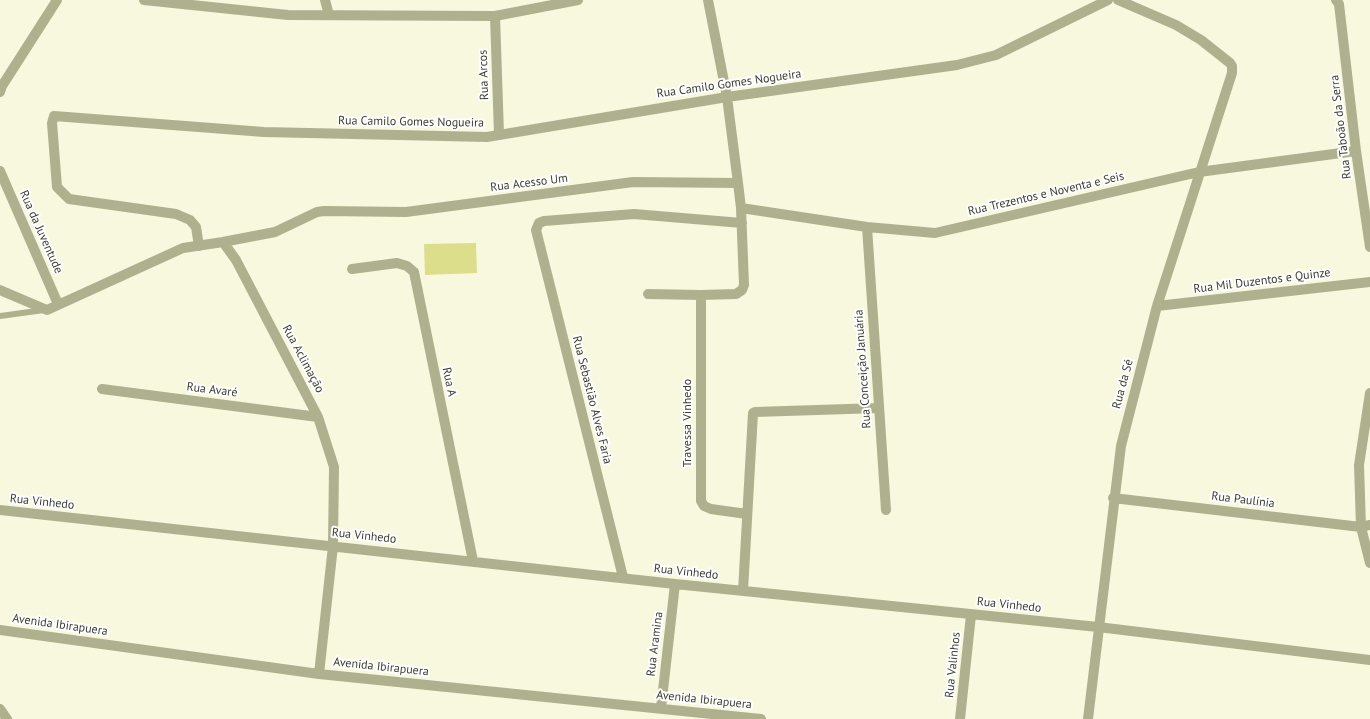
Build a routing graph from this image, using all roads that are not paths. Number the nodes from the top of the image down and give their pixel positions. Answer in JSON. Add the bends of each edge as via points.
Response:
{"nodes":[{"id":1,"x":57,"y":0,"type":"edge"},
{"id":2,"x":144,"y":0,"type":"edge"},
{"id":3,"x":325,"y":0,"type":"edge"},
{"id":4,"x":578,"y":0,"type":"edge"},
{"id":5,"x":708,"y":0,"type":"edge"},
{"id":6,"x":1108,"y":0,"type":"edge"},
{"id":7,"x":1118,"y":0,"type":"edge"},
{"id":8,"x":1338,"y":2,"type":"edge"},
{"id":9,"x":329,"y":15,"type":"junction"},
{"id":10,"x":495,"y":16,"type":"junction"},
{"id":11,"x":0,"y":92,"type":"edge"},
{"id":12,"x":727,"y":97,"type":"junction"},
{"id":13,"x":499,"y":134,"type":"junction"},
{"id":14,"x":1356,"y":151,"type":"junction"},
{"id":15,"x":0,"y":171,"type":"edge"},
{"id":16,"x":1199,"y":172,"type":"junction"},
{"id":17,"x":738,"y":183,"type":"junction"},
{"id":18,"x":741,"y":208,"type":"junction"},
{"id":19,"x":742,"y":223,"type":"junction"},
{"id":20,"x":867,"y":227,"type":"junction"},
{"id":21,"x":223,"y":242,"type":"junction"},
{"id":22,"x":199,"y":246,"type":"junction"},
{"id":23,"x":1370,"y":247,"type":"edge"},
{"id":24,"x":352,"y":269,"type":"dead end"},
{"id":25,"x":1370,"y":282,"type":"edge"},
{"id":26,"x":0,"y":290,"type":"edge"},
{"id":27,"x":648,"y":294,"type":"dead end"},
{"id":28,"x":701,"y":295,"type":"junction"},
{"id":29,"x":58,"y":304,"type":"junction"},
{"id":30,"x":1157,"y":306,"type":"junction"},
{"id":31,"x":47,"y":310,"type":"junction"},
{"id":32,"x":0,"y":316,"type":"edge"},
{"id":33,"x":102,"y":389,"type":"dead end"},
{"id":34,"x":1370,"y":393,"type":"edge"},
{"id":35,"x":879,"y":408,"type":"junction"},
{"id":36,"x":318,"y":417,"type":"junction"},
{"id":37,"x":1113,"y":498,"type":"junction"},
{"id":38,"x":0,"y":510,"type":"edge"},
{"id":39,"x":886,"y":510,"type":"dead end"},
{"id":40,"x":747,"y":514,"type":"junction"},
{"id":41,"x":1366,"y":526,"type":"edge"},
{"id":42,"x":333,"y":546,"type":"junction"},
{"id":43,"x":472,"y":561,"type":"junction"},
{"id":44,"x":1370,"y":564,"type":"edge"},
{"id":45,"x":623,"y":577,"type":"junction"},
{"id":46,"x":675,"y":584,"type":"junction"},
{"id":47,"x":742,"y":590,"type":"junction"},
{"id":48,"x":971,"y":615,"type":"junction"},
{"id":49,"x":1098,"y":627,"type":"junction"},
{"id":50,"x":0,"y":630,"type":"edge"},
{"id":51,"x":1370,"y":660,"type":"edge"},
{"id":52,"x":319,"y":674,"type":"junction"},
{"id":53,"x":661,"y":708,"type":"junction"},
{"id":54,"x":0,"y":709,"type":"edge"},
{"id":55,"x":7,"y":719,"type":"edge"},
{"id":56,"x":761,"y":719,"type":"edge"},
{"id":57,"x":960,"y":719,"type":"edge"},
{"id":58,"x":1088,"y":719,"type":"edge"}],
"edges":[{"from":1,"to":11,"type":"street"},
{"from":2,"to":9,"type":"street","via":[[288,15]]},
{"from":3,"to":9,"type":"street"},
{"from":4,"to":10,"type":"street"},
{"from":5,"to":12,"type":"street"},
{"from":6,"to":12,"type":"street","name":"Rua Camilo Gomes Nogueira","via":[[996,55],[957,65]]},
{"from":7,"to":16,"type":"street","name":"Rua da Sé","via":[[1176,25],[1201,40],[1232,66],[1232,73]]},
{"from":8,"to":14,"type":"street","name":"Rua Taboão da Serra"},
{"from":9,"to":10,"type":"street"},
{"from":10,"to":13,"type":"street","name":"Rua Arcos"},
{"from":12,"to":13,"type":"street","name":"Rua Camilo Gomes Nogueira"},
{"from":12,"to":17,"type":"street"},
{"from":13,"to":22,"type":"street","name":"Rua Camilo Gomes Nogueira","via":[[487,137],[264,132],[54,116],[52,123],[57,188],[69,199],[176,214],[190,220],[196,227]]},
{"from":14,"to":16,"type":"street","name":"Rua Trezentos e Noventa e Seis"},
{"from":14,"to":23,"type":"street","name":"Rua Taboão da Serra"},
{"from":15,"to":29,"type":"street","name":"Rua da Juventude"},
{"from":16,"to":20,"type":"street","name":"Rua Trezentos e Noventa e Seis","via":[[935,233]]},
{"from":16,"to":30,"type":"street","name":"Rua da Sé"},
{"from":17,"to":18,"type":"street"},
{"from":17,"to":21,"type":"street","name":"Rua Acesso Um","via":[[633,182],[406,212],[324,211],[275,232]]},
{"from":18,"to":19,"type":"street"},
{"from":18,"to":20,"type":"street","name":"Rua Trezentos e Noventa e Seis"},
{"from":19,"to":28,"type":"street","via":[[742,290],[736,294]]},
{"from":19,"to":45,"type":"street","name":"Rua Sebastião Alves Faria","via":[[634,214],[544,221],[539,223],[536,230]]},
{"from":20,"to":35,"type":"street","name":"Rua Conceição Januária"},
{"from":21,"to":22,"type":"street"},
{"from":21,"to":36,"type":"street","name":"Rua Aclimação","via":[[236,260]]},
{"from":22,"to":29,"type":"street","via":[[183,248]]},
{"from":24,"to":43,"type":"street","name":"Rua A","via":[[397,263],[407,266],[414,272]]},
{"from":25,"to":30,"type":"street","name":"Rua Mil Duzentos e Quinze"},
{"from":26,"to":31,"type":"street"},
{"from":27,"to":28,"type":"street"},
{"from":28,"to":40,"type":"street","name":"Travessa Vinhedo","via":[[701,501],[704,506],[711,509]]},
{"from":29,"to":31,"type":"street"},
{"from":30,"to":37,"type":"street","name":"Rua da Sé","via":[[1120,446]]},
{"from":31,"to":32,"type":"lane"},
{"from":33,"to":36,"type":"street","name":"Rua Avaré"},
{"from":34,"to":41,"type":"street","via":[[1359,465]]},
{"from":35,"to":39,"type":"street","name":"Rua Conceição Januária"},
{"from":35,"to":40,"type":"street","via":[[755,412],[751,415]]},
{"from":36,"to":42,"type":"street","name":"Rua Aclimação","via":[[334,467]]},
{"from":37,"to":41,"type":"street","name":"Rua Paulínia"},
{"from":37,"to":49,"type":"street","name":"Rua da Sé"},
{"from":38,"to":42,"type":"street","name":"Rua Vinhedo"},
{"from":40,"to":47,"type":"street"},
{"from":41,"to":44,"type":"street"},
{"from":42,"to":43,"type":"street","name":"Rua Vinhedo"},
{"from":42,"to":52,"type":"street","name":"Rua Aclimação"},
{"from":43,"to":45,"type":"street","name":"Rua Vinhedo"},
{"from":45,"to":46,"type":"street","name":"Rua Vinhedo"},
{"from":46,"to":47,"type":"street","name":"Rua Vinhedo"},
{"from":46,"to":53,"type":"street","name":"Rua Aramina"},
{"from":47,"to":48,"type":"street","name":"Rua Vinhedo"},
{"from":48,"to":49,"type":"street","name":"Rua Vinhedo"},
{"from":48,"to":57,"type":"street","name":"Rua Valinhos"},
{"from":49,"to":51,"type":"street","name":"Rua Vinhedo"},
{"from":49,"to":58,"type":"street","name":"Rua da Sé"},
{"from":50,"to":52,"type":"street","name":"Avenida Ibirapuera"},
{"from":52,"to":53,"type":"street","name":"Avenida Ibirapuera"},
{"from":53,"to":56,"type":"street","name":"Avenida Ibirapuera"},
{"from":54,"to":55,"type":"street"}]}
